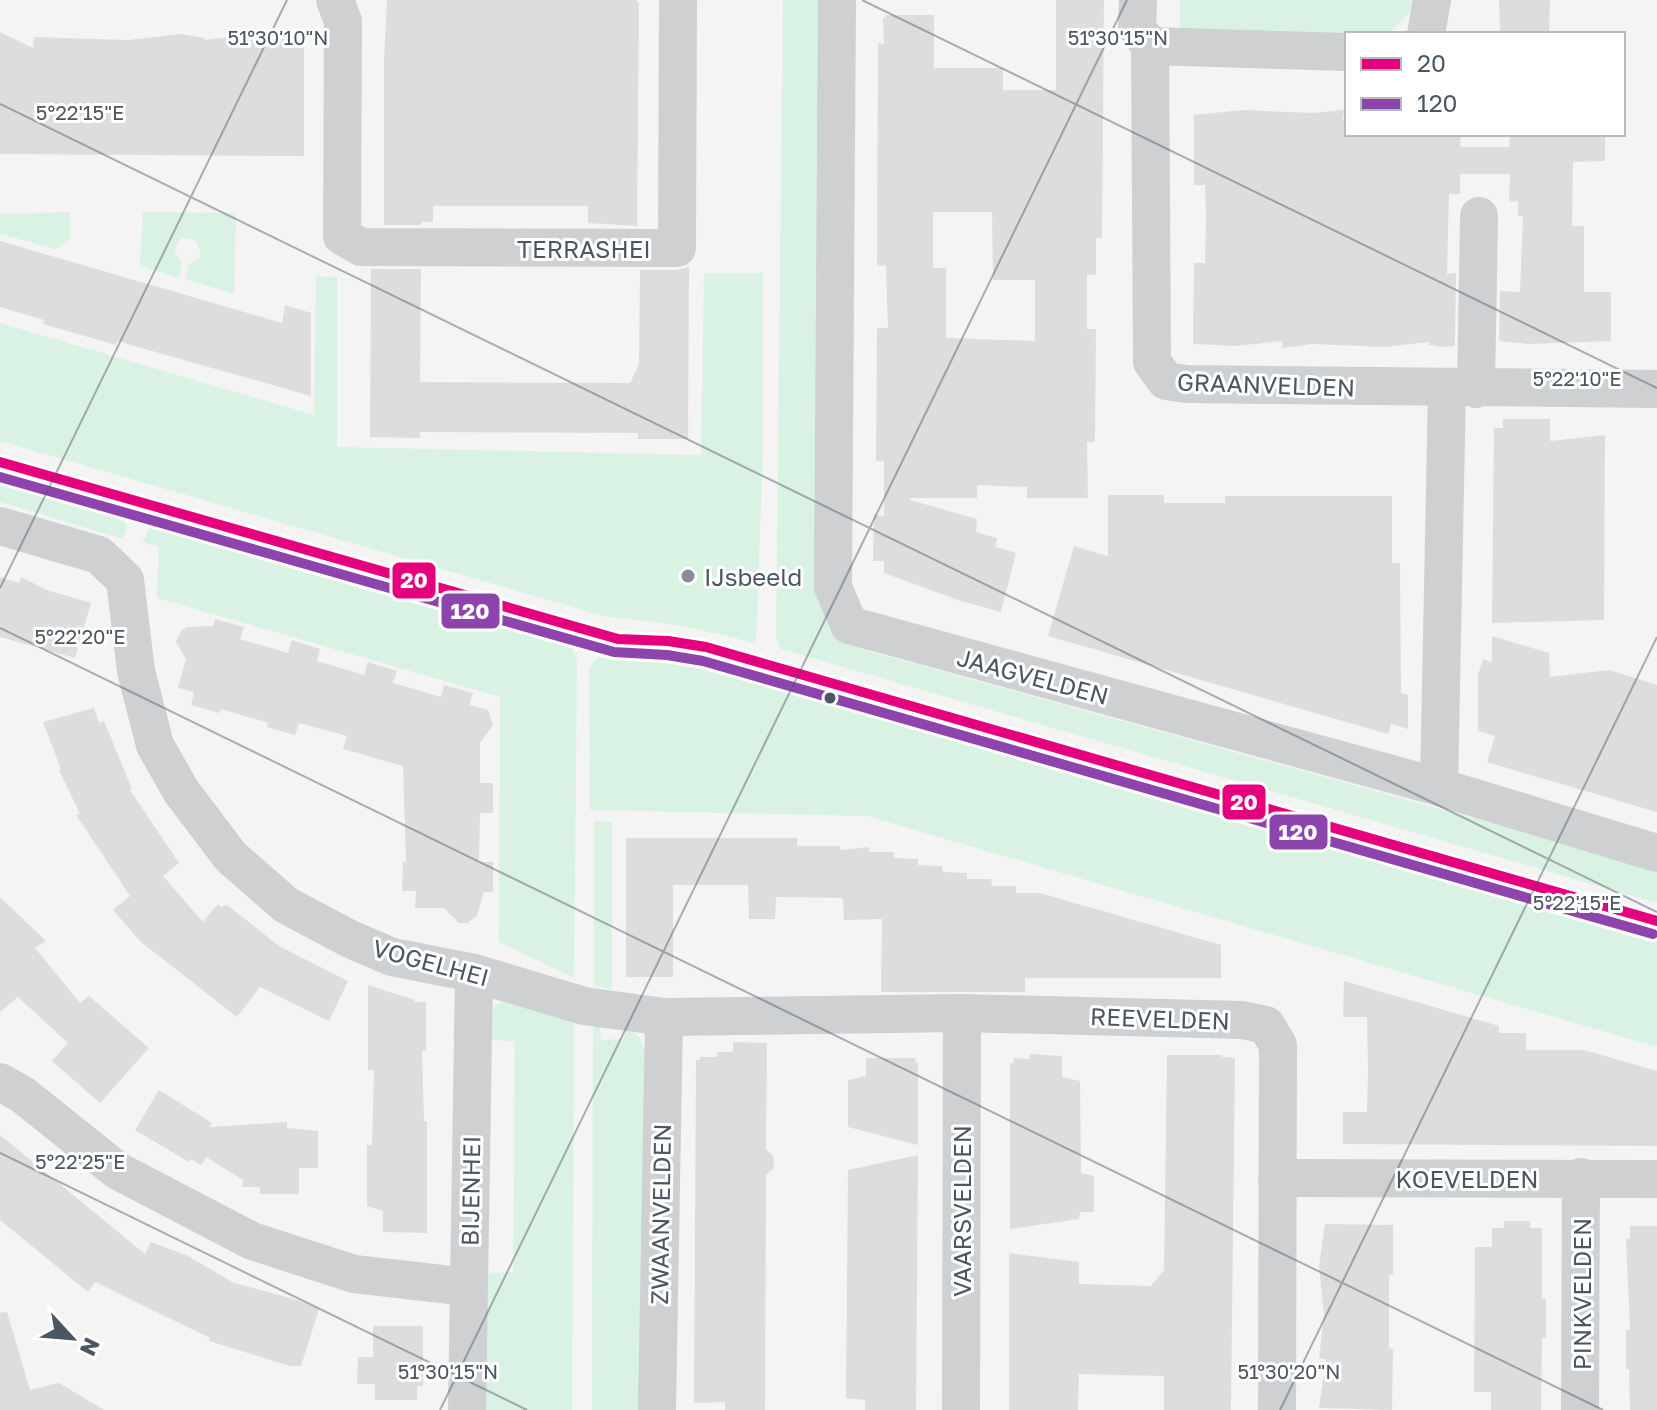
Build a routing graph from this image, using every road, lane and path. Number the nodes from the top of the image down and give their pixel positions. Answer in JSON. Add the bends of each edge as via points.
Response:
{"nodes":[{"id":1,"x":335,"y":0,"type":"edge"},
{"id":2,"x":678,"y":0,"type":"edge"},
{"id":3,"x":837,"y":0,"type":"edge"},
{"id":4,"x":1138,"y":0,"type":"edge"},
{"id":5,"x":1432,"y":0,"type":"edge"},
{"id":6,"x":1426,"y":32,"type":"edge"},
{"id":7,"x":1150,"y":46,"type":"junction"},
{"id":8,"x":1345,"y":52,"type":"edge"},
{"id":9,"x":1479,"y":216,"type":"dead end"},
{"id":10,"x":1462,"y":388,"type":"junction"},
{"id":11,"x":1657,"y":389,"type":"edge"},
{"id":12,"x":0,"y":526,"type":"edge"},
{"id":13,"x":1439,"y":787,"type":"junction"},
{"id":14,"x":1657,"y":853,"type":"edge"},
{"id":15,"x":474,"y":973,"type":"junction"},
{"id":16,"x":962,"y":1013,"type":"junction"},
{"id":17,"x":664,"y":1017,"type":"junction"},
{"id":18,"x":0,"y":1082,"type":"edge"},
{"id":19,"x":1581,"y":1177,"type":"junction"},
{"id":20,"x":1277,"y":1178,"type":"junction"},
{"id":21,"x":1657,"y":1179,"type":"edge"},
{"id":22,"x":468,"y":1287,"type":"junction"},
{"id":23,"x":467,"y":1410,"type":"edge"},
{"id":24,"x":657,"y":1410,"type":"edge"},
{"id":25,"x":961,"y":1410,"type":"edge"},
{"id":26,"x":1277,"y":1410,"type":"edge"},
{"id":27,"x":1580,"y":1410,"type":"edge"}],
"edges":[{"from":1,"to":2,"type":"street","name":"TERRASHEI","via":[[343,21],[342,236],[361,247],[677,248]]},
{"from":3,"to":13,"type":"street","name":"JAAGVELDEN","via":[[833,587],[849,625]]},
{"from":4,"to":7,"type":"street","via":[[1137,28]]},
{"from":5,"to":6,"type":"street"},
{"from":7,"to":8,"type":"street"},
{"from":7,"to":10,"type":"street","name":"GRAANVELDEN","via":[[1152,362],[1166,381]]},
{"from":9,"to":10,"type":"street"},
{"from":10,"to":11,"type":"street","name":"GRAANVELDEN"},
{"from":10,"to":13,"type":"street"},
{"from":12,"to":15,"type":"street","name":"VOGELHEI","via":[[99,555],[125,580],[136,671],[155,745],[181,791],[231,857],[286,905],[350,939],[392,957]]},
{"from":13,"to":14,"type":"street"},
{"from":15,"to":17,"type":"street","name":"VOGELHEI","via":[[584,1006]]},
{"from":15,"to":22,"type":"street","name":"BIJENHEI"},
{"from":16,"to":17,"type":"street","name":"REEVELDEN"},
{"from":16,"to":20,"type":"street","name":"REEVELDEN","via":[[1242,1020],[1266,1025],[1278,1045]]},
{"from":16,"to":25,"type":"street","name":"VAARSVELDEN"},
{"from":17,"to":24,"type":"street","name":"ZWAANVELDEN"},
{"from":18,"to":22,"type":"street","via":[[118,1171],[252,1241],[354,1274]]},
{"from":19,"to":20,"type":"street","name":"KOEVELDEN"},
{"from":19,"to":21,"type":"street","name":"KOEVELDEN"},
{"from":19,"to":27,"type":"street","name":"PINKVELDEN"},
{"from":20,"to":26,"type":"street","name":"REEVELDEN"},
{"from":22,"to":23,"type":"street","name":"BIJENHEI"}]}
